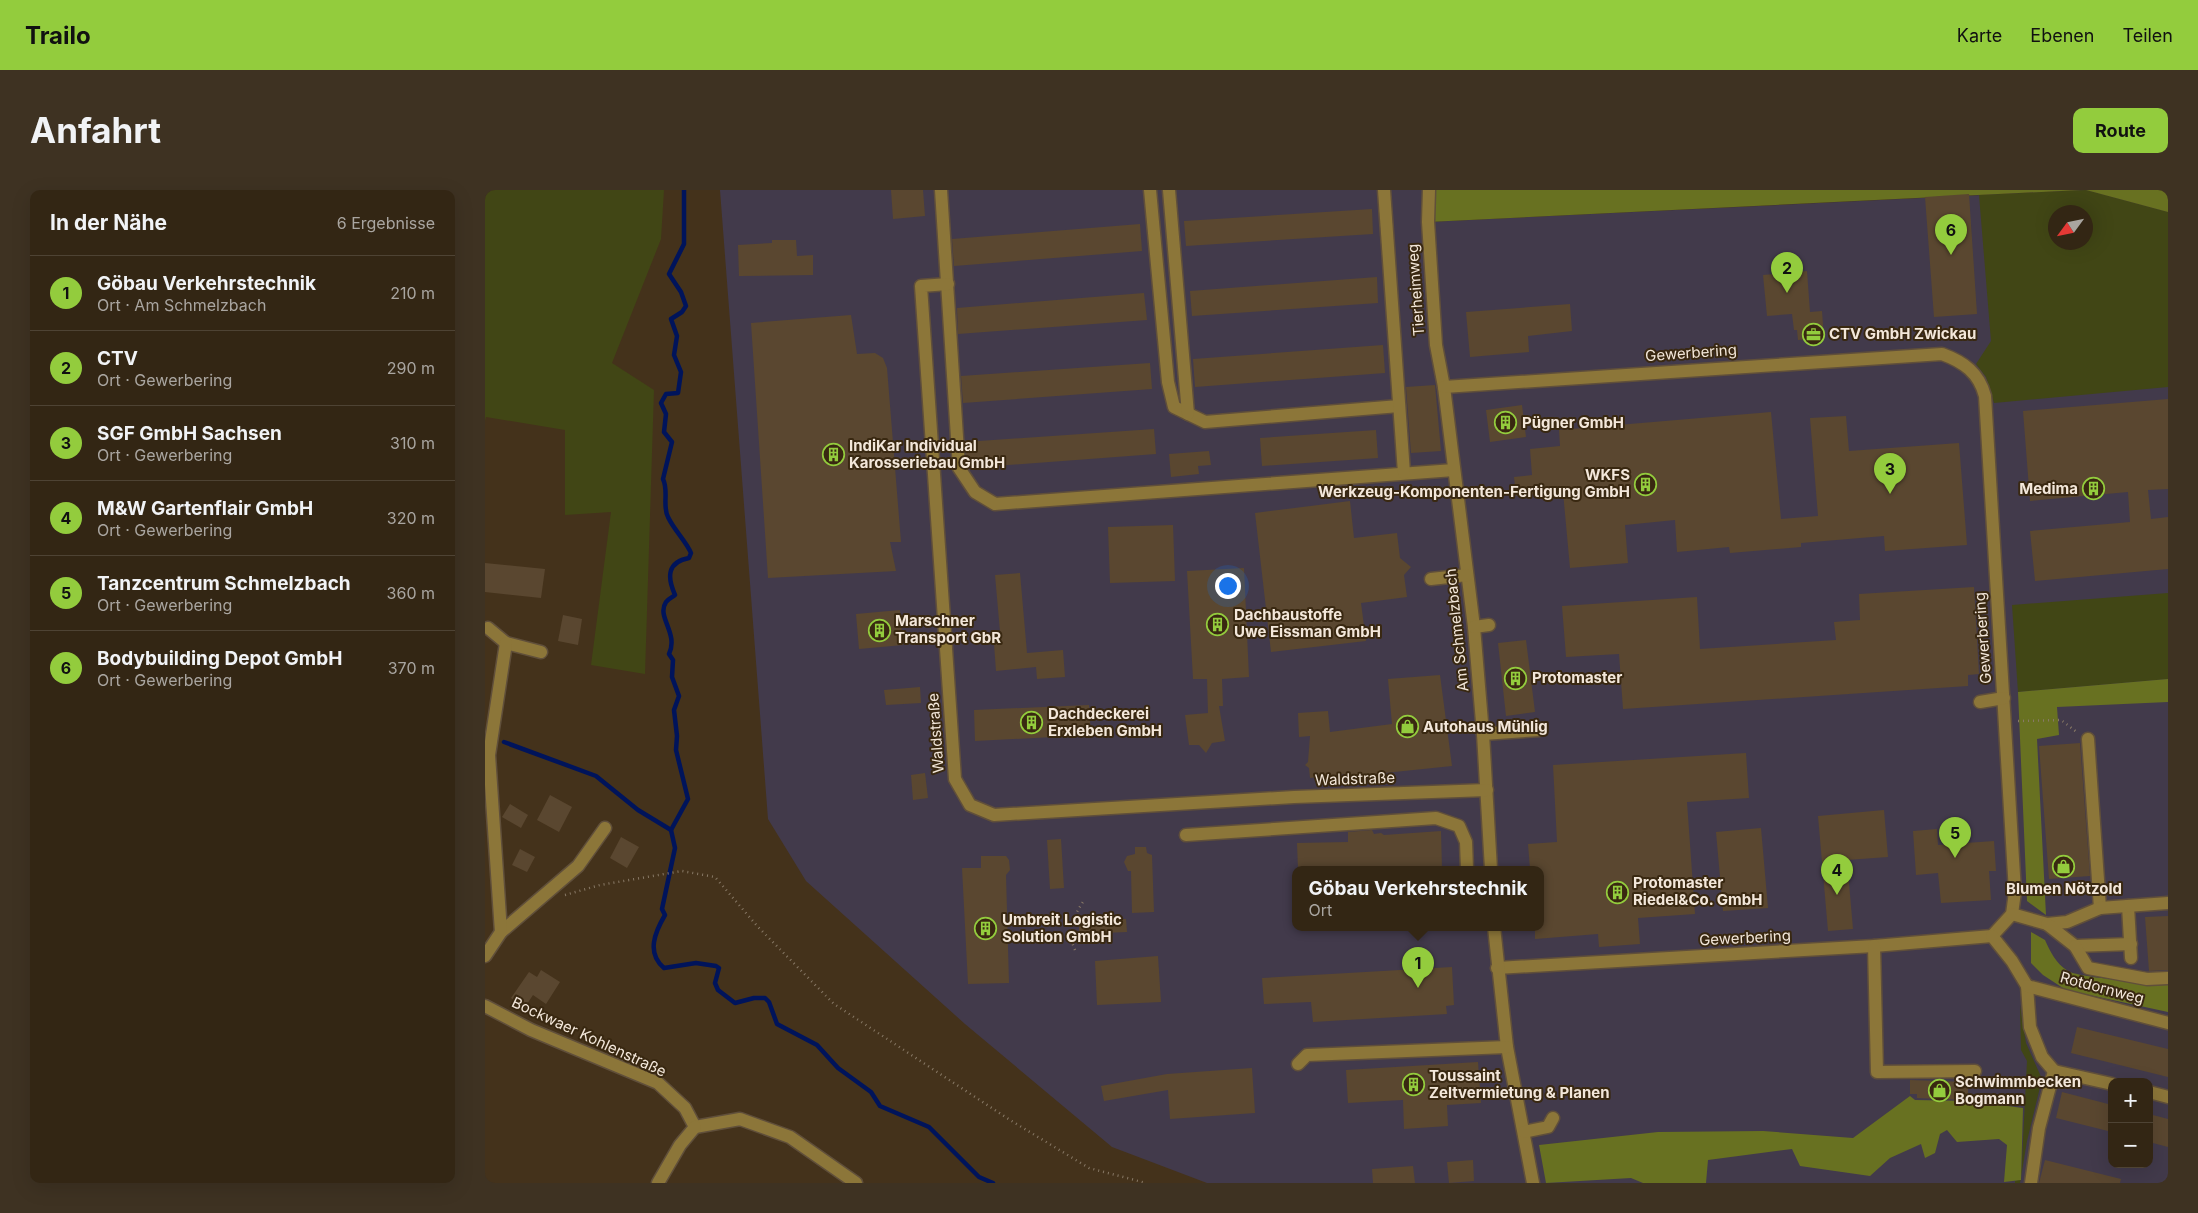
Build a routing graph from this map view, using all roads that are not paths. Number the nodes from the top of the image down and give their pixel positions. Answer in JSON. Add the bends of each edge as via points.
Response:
{"nodes":[{"id":1,"x":941,"y":190,"type":"edge"},
{"id":2,"x":1150,"y":190,"type":"edge"},
{"id":3,"x":1169,"y":190,"type":"edge"},
{"id":4,"x":1384,"y":190,"type":"edge"},
{"id":5,"x":1429,"y":190,"type":"edge"},
{"id":6,"x":948,"y":284,"type":"junction"},
{"id":7,"x":1445,"y":387,"type":"junction"},
{"id":8,"x":1399,"y":406,"type":"junction"},
{"id":9,"x":1188,"y":414,"type":"junction"},
{"id":10,"x":1454,"y":470,"type":"junction"},
{"id":11,"x":1404,"y":473,"type":"junction"},
{"id":12,"x":1467,"y":575,"type":"junction"},
{"id":13,"x":1431,"y":579,"type":"dead end"},
{"id":14,"x":1489,"y":625,"type":"dead end"},
{"id":15,"x":1474,"y":627,"type":"junction"},
{"id":16,"x":488,"y":628,"type":"dead end"},
{"id":17,"x":506,"y":643,"type":"junction"},
{"id":18,"x":541,"y":652,"type":"dead end"},
{"id":19,"x":2004,"y":698,"type":"junction"},
{"id":20,"x":1980,"y":702,"type":"dead end"},
{"id":21,"x":1539,"y":730,"type":"dead end"},
{"id":22,"x":1483,"y":734,"type":"junction"},
{"id":23,"x":2088,"y":739,"type":"road end"},
{"id":24,"x":1487,"y":790,"type":"junction"},
{"id":25,"x":605,"y":828,"type":"dead end"},
{"id":26,"x":1186,"y":835,"type":"dead end"},
{"id":27,"x":1467,"y":866,"type":"edge"},
{"id":28,"x":1491,"y":866,"type":"edge"},
{"id":29,"x":2168,"y":903,"type":"edge"},
{"id":30,"x":2128,"y":906,"type":"junction"},
{"id":31,"x":2100,"y":908,"type":"junction"},
{"id":32,"x":2012,"y":914,"type":"junction"},
{"id":33,"x":2047,"y":924,"type":"junction"},
{"id":34,"x":1494,"y":931,"type":"edge"},
{"id":35,"x":501,"y":932,"type":"junction"},
{"id":36,"x":1992,"y":936,"type":"junction"},
{"id":37,"x":2131,"y":944,"type":"junction"},
{"id":38,"x":1875,"y":946,"type":"junction"},
{"id":39,"x":2075,"y":946,"type":"junction"},
{"id":40,"x":485,"y":956,"type":"edge"},
{"id":41,"x":2131,"y":958,"type":"dead end"},
{"id":42,"x":1497,"y":968,"type":"junction"},
{"id":43,"x":2168,"y":978,"type":"edge"},
{"id":44,"x":2027,"y":986,"type":"junction"},
{"id":45,"x":485,"y":1006,"type":"edge"},
{"id":46,"x":2168,"y":1023,"type":"edge"},
{"id":47,"x":1507,"y":1047,"type":"junction"},
{"id":48,"x":1298,"y":1064,"type":"dead end"},
{"id":49,"x":1975,"y":1071,"type":"dead end"},
{"id":50,"x":2054,"y":1071,"type":"junction"},
{"id":51,"x":2108,"y":1083,"type":"edge"},
{"id":52,"x":2153,"y":1093,"type":"edge"},
{"id":53,"x":2168,"y":1096,"type":"edge"},
{"id":54,"x":1553,"y":1118,"type":"dead end"},
{"id":55,"x":695,"y":1127,"type":"junction"},
{"id":56,"x":1523,"y":1132,"type":"junction"},
{"id":57,"x":658,"y":1183,"type":"edge"},
{"id":58,"x":856,"y":1183,"type":"edge"},
{"id":59,"x":1533,"y":1183,"type":"edge"},
{"id":60,"x":2031,"y":1183,"type":"edge"}],
"edges":[{"from":1,"to":6,"type":"street"},
{"from":2,"to":9,"type":"street","via":[[1168,382],[1174,407]]},
{"from":3,"to":9,"type":"street"},
{"from":4,"to":8,"type":"street"},
{"from":5,"to":7,"type":"street","name":"Tierheimweg","via":[[1435,336]]},
{"from":6,"to":11,"type":"street","via":[[959,468],[975,492],[995,504]]},
{"from":6,"to":24,"type":"street","name":"Waldstraße","via":[[921,286],[955,779],[971,805],[994,815],[1294,797]]},
{"from":7,"to":10,"type":"street","name":"Am Schmelzbach"},
{"from":7,"to":19,"type":"street","name":"Gewerbering","via":[[1942,354],[1958,360],[1981,383],[1985,396]]},
{"from":8,"to":9,"type":"street","via":[[1205,422]]},
{"from":8,"to":11,"type":"street"},
{"from":10,"to":11,"type":"street"},
{"from":10,"to":12,"type":"street","name":"Am Schmelzbach"},
{"from":12,"to":13,"type":"street"},
{"from":12,"to":15,"type":"street","name":"Am Schmelzbach"},
{"from":14,"to":15,"type":"street"},
{"from":15,"to":22,"type":"street","name":"Am Schmelzbach"},
{"from":16,"to":17,"type":"street"},
{"from":17,"to":18,"type":"street"},
{"from":17,"to":35,"type":"street","via":[[489,755]]},
{"from":19,"to":20,"type":"street"},
{"from":19,"to":32,"type":"street","name":"Gewerbering","via":[[2015,892]]},
{"from":21,"to":22,"type":"street"},
{"from":22,"to":24,"type":"street","name":"Am Schmelzbach"},
{"from":23,"to":31,"type":"street"},
{"from":24,"to":28,"type":"street","name":"Am Schmelzbach"},
{"from":25,"to":35,"type":"street","via":[[578,866]]},
{"from":26,"to":27,"type":"street","via":[[1436,818],[1459,826],[1466,842]]},
{"from":29,"to":30,"type":"street"},
{"from":30,"to":31,"type":"street"},
{"from":30,"to":37,"type":"street"},
{"from":31,"to":33,"type":"street","via":[[2067,922]]},
{"from":32,"to":33,"type":"street"},
{"from":32,"to":36,"type":"street"},
{"from":33,"to":39,"type":"street"},
{"from":34,"to":42,"type":"street"},
{"from":35,"to":40,"type":"street"},
{"from":36,"to":38,"type":"street","name":"Gewerbering"},
{"from":36,"to":44,"type":"street","via":[[2013,961]]},
{"from":37,"to":39,"type":"street"},
{"from":37,"to":41,"type":"street"},
{"from":38,"to":42,"type":"street","name":"Gewerbering"},
{"from":38,"to":49,"type":"street","via":[[1877,1072]]},
{"from":39,"to":43,"type":"street","via":[[2088,968],[2147,979]]},
{"from":42,"to":47,"type":"street"},
{"from":44,"to":46,"type":"street","name":"Rotdornweg"},
{"from":44,"to":50,"type":"street","via":[[2030,1027],[2042,1057]]},
{"from":45,"to":55,"type":"street","name":"Bockwaer Kohlenstraße","via":[[531,1030],[658,1083],[685,1108]]},
{"from":47,"to":48,"type":"street","via":[[1307,1055]]},
{"from":47,"to":56,"type":"street"},
{"from":50,"to":51,"type":"street"},
{"from":50,"to":60,"type":"street","via":[[2039,1128]]},
{"from":52,"to":53,"type":"street"},
{"from":54,"to":56,"type":"street","via":[[1548,1127]]},
{"from":55,"to":57,"type":"street","via":[[680,1145]]},
{"from":55,"to":58,"type":"street","via":[[740,1120],[790,1137]]},
{"from":56,"to":59,"type":"street"}]}
